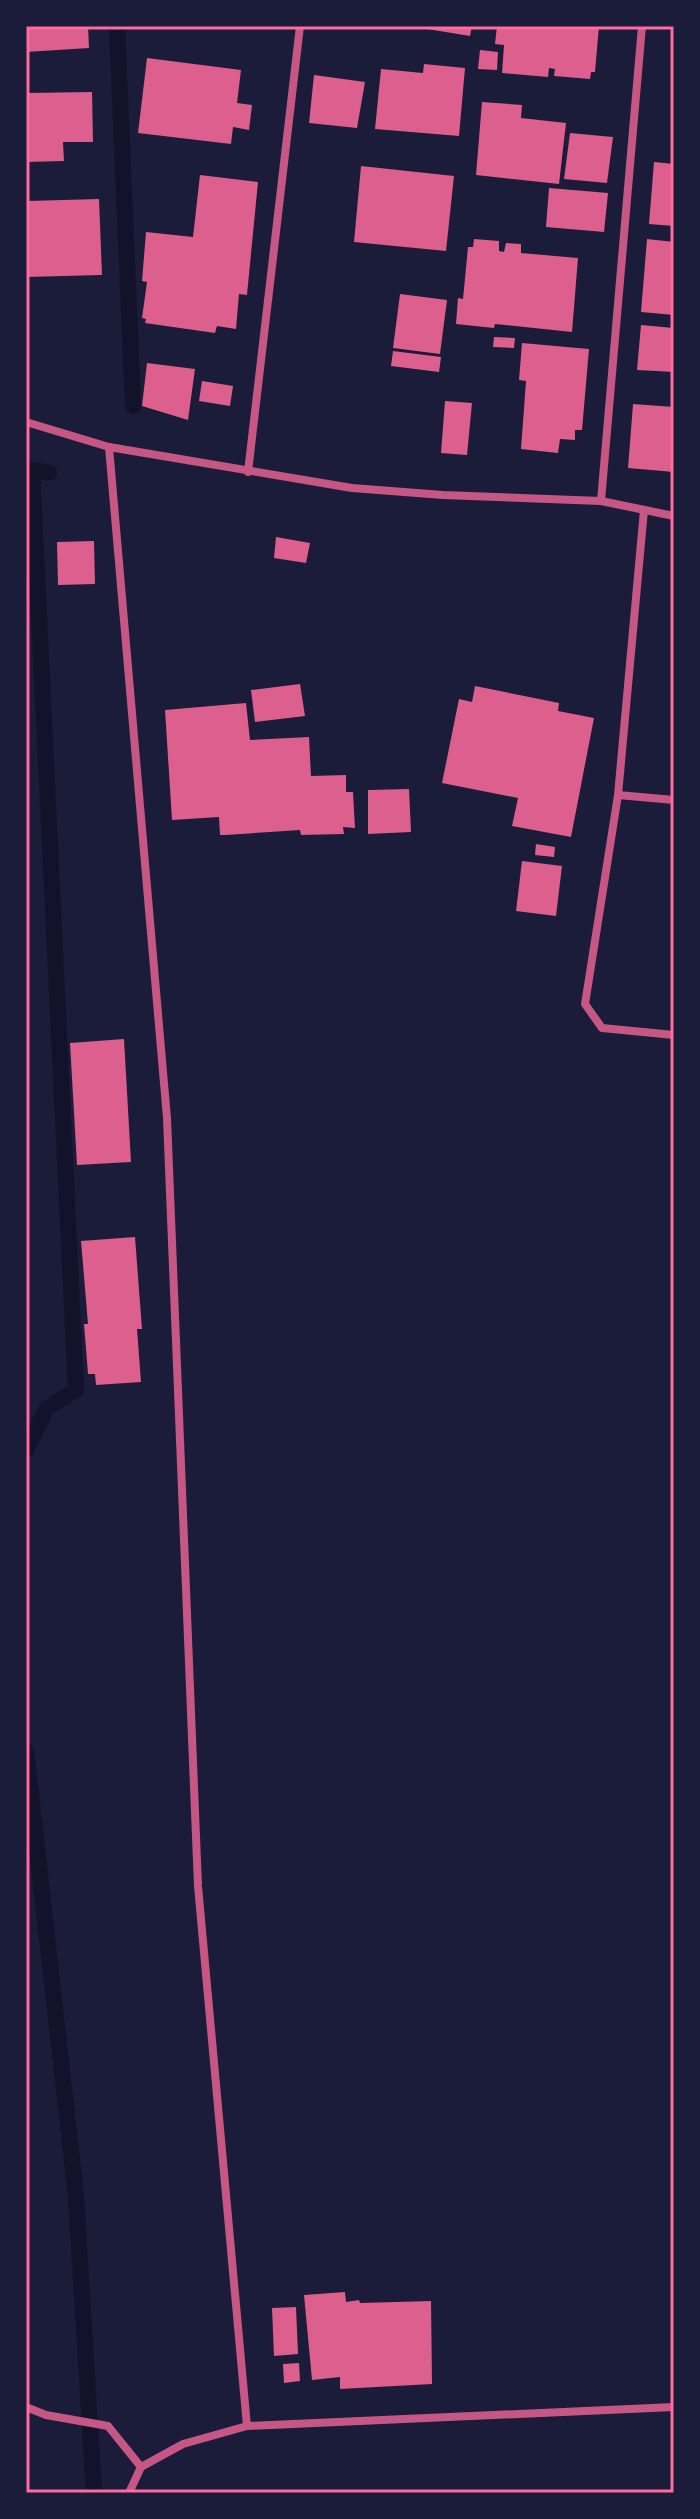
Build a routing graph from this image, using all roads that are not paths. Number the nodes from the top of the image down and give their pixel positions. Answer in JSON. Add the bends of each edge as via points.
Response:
{"nodes":[{"id":1,"x":300,"y":26,"type":"edge"},
{"id":2,"x":642,"y":26,"type":"edge"},
{"id":3,"x":26,"y":422,"type":"edge"},
{"id":4,"x":109,"y":447,"type":"junction"},
{"id":5,"x":248,"y":472,"type":"junction"},
{"id":6,"x":601,"y":501,"type":"junction"},
{"id":7,"x":644,"y":510,"type":"junction"},
{"id":8,"x":674,"y":516,"type":"edge"},
{"id":9,"x":618,"y":795,"type":"junction"},
{"id":10,"x":674,"y":800,"type":"edge"},
{"id":11,"x":674,"y":1035,"type":"edge"},
{"id":12,"x":26,"y":2407,"type":"edge"},
{"id":13,"x":674,"y":2407,"type":"edge"},
{"id":14,"x":247,"y":2426,"type":"junction"},
{"id":15,"x":141,"y":2467,"type":"junction"},
{"id":16,"x":129,"y":2493,"type":"edge"}],
"edges":[{"from":1,"to":5,"type":"street"},
{"from":2,"to":6,"type":"street"},
{"from":3,"to":4,"type":"street"},
{"from":4,"to":5,"type":"street"},
{"from":4,"to":14,"type":"street","via":[[167,1118],[198,1886]]},
{"from":5,"to":6,"type":"street","via":[[352,488]]},
{"from":6,"to":7,"type":"street"},
{"from":7,"to":8,"type":"street"},
{"from":7,"to":9,"type":"street"},
{"from":9,"to":10,"type":"street"},
{"from":9,"to":11,"type":"street","via":[[585,1004],[602,1028]]},
{"from":12,"to":15,"type":"street","via":[[108,2426]]},
{"from":13,"to":14,"type":"street"},
{"from":14,"to":15,"type":"street","via":[[183,2444]]},
{"from":15,"to":16,"type":"street"}]}
